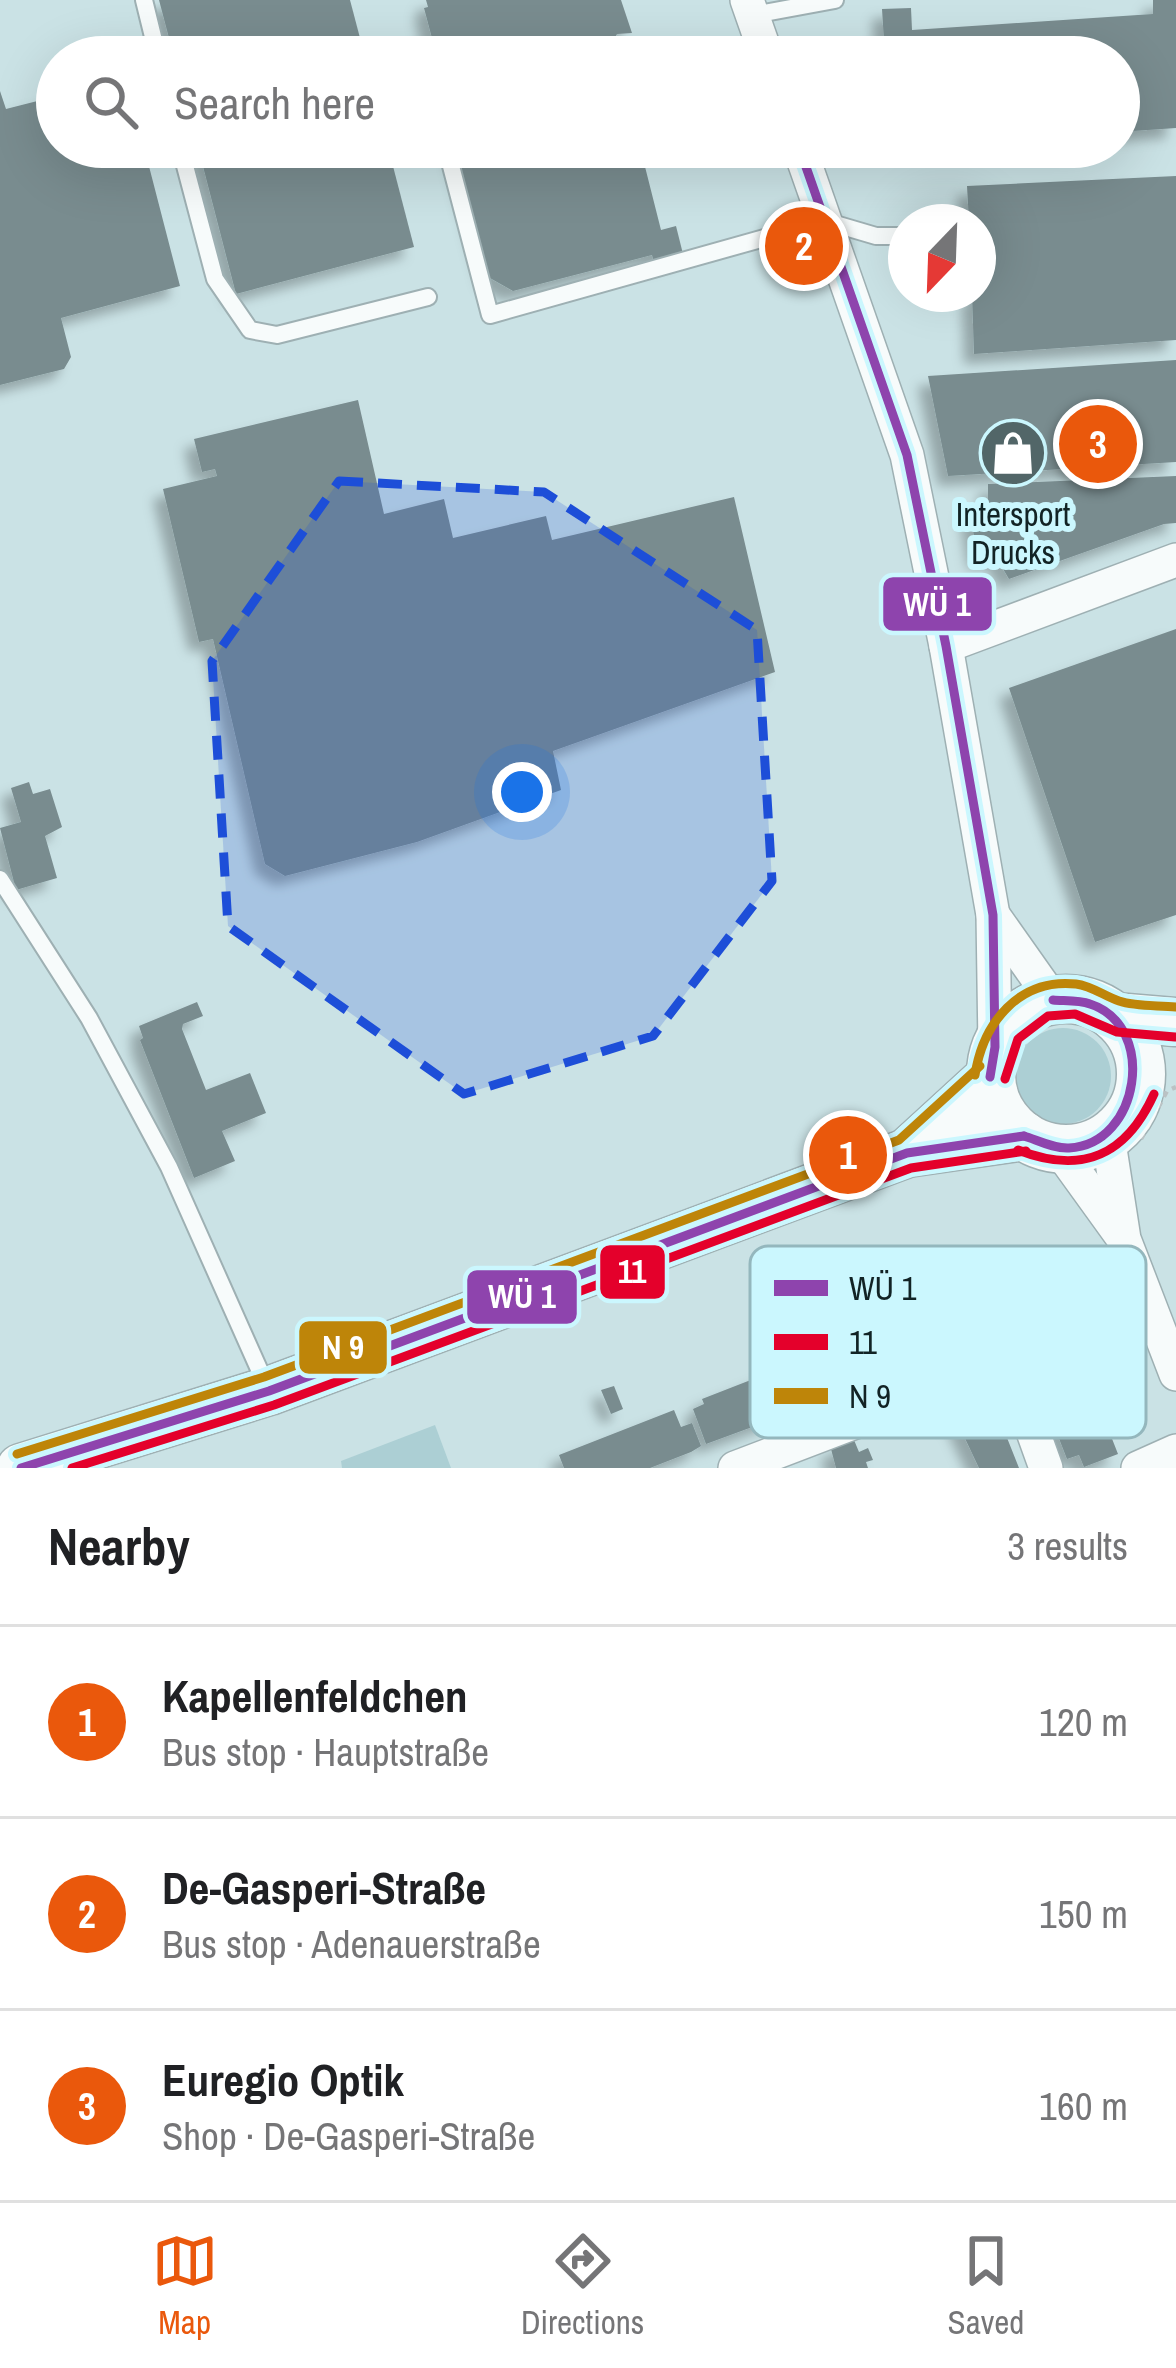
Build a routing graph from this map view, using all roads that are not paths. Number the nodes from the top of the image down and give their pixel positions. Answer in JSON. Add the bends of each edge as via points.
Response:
{"nodes":[{"id":1,"x":143,"y":0,"type":"edge"},
{"id":2,"x":835,"y":0,"type":"edge"},
{"id":3,"x":757,"y":28,"type":"edge"},
{"id":4,"x":152,"y":36,"type":"edge"},
{"id":5,"x":185,"y":168,"type":"edge"},
{"id":6,"x":451,"y":168,"type":"edge"},
{"id":7,"x":806,"y":168,"type":"edge"},
{"id":8,"x":825,"y":221,"type":"junction"},
{"id":9,"x":888,"y":236,"type":"edge"},
{"id":10,"x":428,"y":297,"type":"dead end"},
{"id":11,"x":1176,"y":560,"type":"edge"},
{"id":12,"x":946,"y":646,"type":"junction"},
{"id":13,"x":0,"y":879,"type":"edge"},
{"id":14,"x":993,"y":915,"type":"junction"},
{"id":15,"x":1041,"y":983,"type":"junction"},
{"id":16,"x":1114,"y":1004,"type":"junction"},
{"id":17,"x":1176,"y":1022,"type":"edge"},
{"id":18,"x":993,"y":1062,"type":"junction"},
{"id":19,"x":1158,"y":1074,"type":"edge"},
{"id":20,"x":1108,"y":1136,"type":"junction"},
{"id":21,"x":1041,"y":1142,"type":"junction"},
{"id":22,"x":907,"y":1153,"type":"junction"},
{"id":23,"x":1124,"y":1239,"type":"junction"},
{"id":24,"x":1127,"y":1246,"type":"edge"},
{"id":25,"x":1146,"y":1296,"type":"edge"},
{"id":26,"x":1176,"y":1374,"type":"edge"},
{"id":27,"x":269,"y":1391,"type":"junction"},
{"id":28,"x":836,"y":1438,"type":"edge"},
{"id":29,"x":1035,"y":1438,"type":"edge"},
{"id":30,"x":1176,"y":1451,"type":"edge"},
{"id":31,"x":792,"y":1457,"type":"edge"},
{"id":32,"x":21,"y":1468,"type":"edge"},
{"id":33,"x":735,"y":1468,"type":"edge"},
{"id":34,"x":1046,"y":1468,"type":"edge"},
{"id":35,"x":1138,"y":1468,"type":"edge"}],
"edges":[{"from":1,"to":4,"type":"lane"},
{"from":2,"to":3,"type":"lane"},
{"from":5,"to":10,"type":"lane","via":[[214,279],[250,330],[277,335]]},
{"from":6,"to":8,"type":"lane","via":[[490,316]]},
{"from":7,"to":8,"type":"street"},
{"from":8,"to":9,"type":"lane"},
{"from":8,"to":12,"type":"street","via":[[907,455]]},
{"from":11,"to":12,"type":"street"},
{"from":12,"to":14,"type":"street"},
{"from":13,"to":27,"type":"lane","via":[[170,1167]]},
{"from":14,"to":15,"type":"street"},
{"from":14,"to":18,"type":"street"},
{"from":15,"to":16,"type":"main road"},
{"from":15,"to":18,"type":"main road","via":[[1008,1024]]},
{"from":16,"to":17,"type":"main road"},
{"from":16,"to":19,"type":"main road"},
{"from":18,"to":21,"type":"main road","via":[[1000,1110]]},
{"from":18,"to":22,"type":"main road"},
{"from":19,"to":20,"type":"main road"},
{"from":20,"to":21,"type":"main road","via":[[1084,1147]]},
{"from":20,"to":23,"type":"street"},
{"from":21,"to":22,"type":"main road"},
{"from":21,"to":23,"type":"street"},
{"from":22,"to":27,"type":"main road"},
{"from":23,"to":24,"type":"street"},
{"from":25,"to":26,"type":"street"},
{"from":27,"to":32,"type":"main road"},
{"from":28,"to":31,"type":"street"},
{"from":29,"to":34,"type":"street"},
{"from":30,"to":35,"type":"street"},
{"from":31,"to":33,"type":"street"}]}
